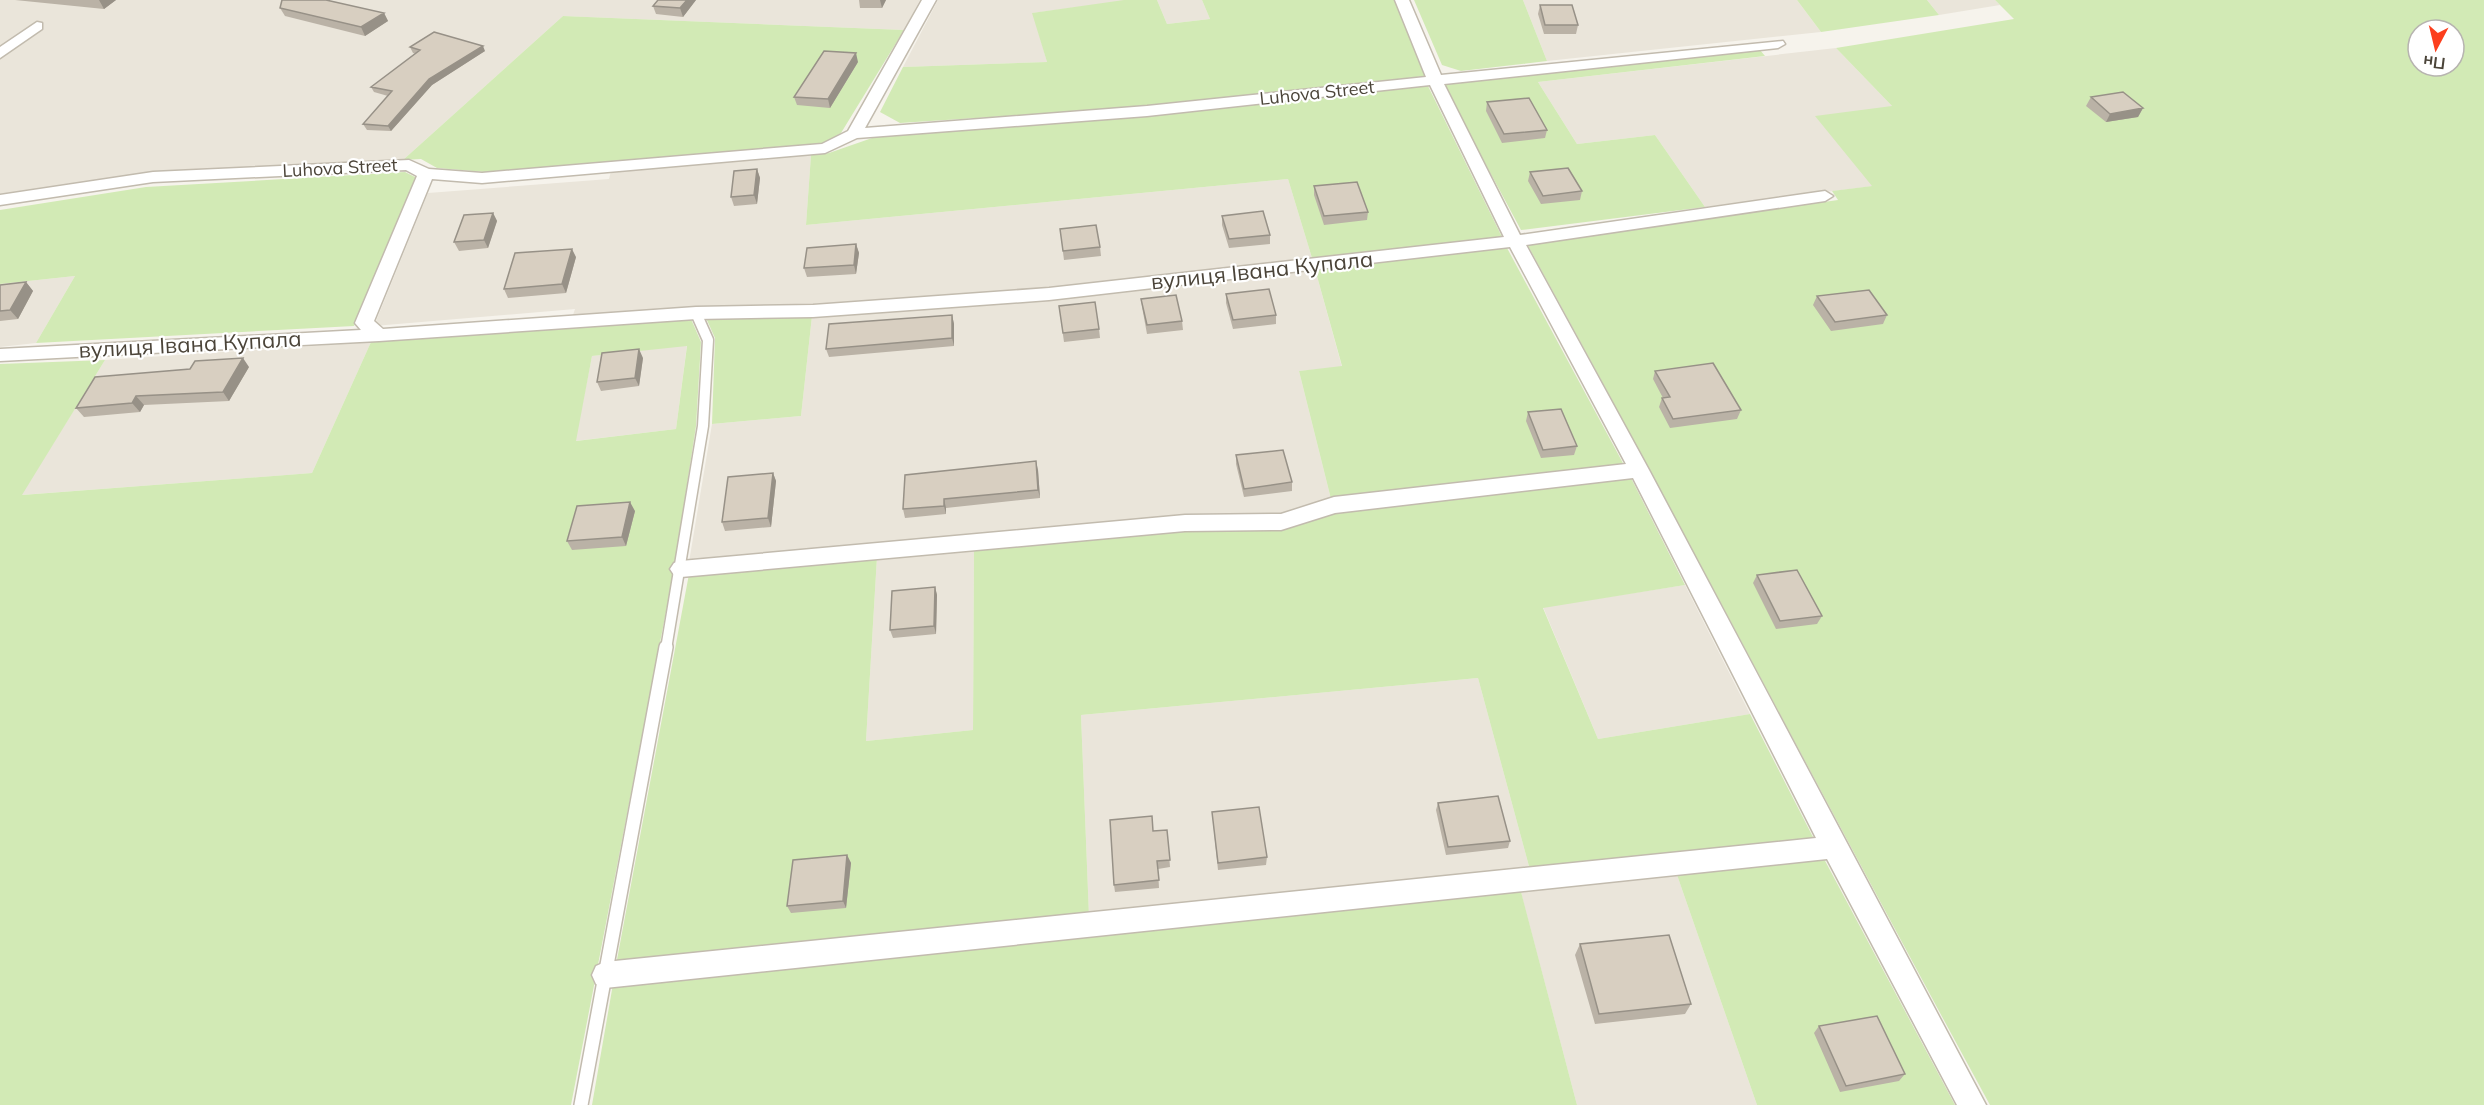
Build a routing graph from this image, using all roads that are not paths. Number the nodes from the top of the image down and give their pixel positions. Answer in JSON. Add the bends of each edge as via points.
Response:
{"nodes":[{"id":1,"x":928,"y":0,"type":"edge"},
{"id":2,"x":1402,"y":0,"type":"edge"},
{"id":3,"x":37,"y":26,"type":"dead end"},
{"id":4,"x":1778,"y":44,"type":"dead end"},
{"id":5,"x":0,"y":54,"type":"edge"},
{"id":6,"x":1435,"y":80,"type":"junction"},
{"id":7,"x":854,"y":134,"type":"junction"},
{"id":8,"x":426,"y":174,"type":"junction"},
{"id":9,"x":1825,"y":196,"type":"dead end"},
{"id":10,"x":0,"y":200,"type":"edge"},
{"id":11,"x":1515,"y":242,"type":"junction"},
{"id":12,"x":696,"y":313,"type":"junction"},
{"id":13,"x":379,"y":335,"type":"junction"},
{"id":14,"x":0,"y":355,"type":"edge"},
{"id":15,"x":1639,"y":470,"type":"junction"},
{"id":16,"x":681,"y":569,"type":"junction"},
{"id":17,"x":1834,"y":847,"type":"junction"},
{"id":18,"x":605,"y":975,"type":"junction"},
{"id":19,"x":582,"y":1105,"type":"edge"},
{"id":20,"x":1972,"y":1105,"type":"edge"}],
"edges":[{"from":1,"to":7,"type":"street"},
{"from":2,"to":6,"type":"street"},
{"from":3,"to":5,"type":"street"},
{"from":4,"to":6,"type":"street","name":"Luhova Street"},
{"from":6,"to":7,"type":"street","name":"Luhova Street","via":[[1147,111]]},
{"from":6,"to":11,"type":"street"},
{"from":7,"to":8,"type":"street","name":"Luhova Street","via":[[825,148],[482,177]]},
{"from":8,"to":10,"type":"street","name":"Luhova Street","via":[[409,165],[153,177]]},
{"from":8,"to":13,"type":"street","via":[[364,322]]},
{"from":9,"to":11,"type":"street","name":"вулиця Івана Купала"},
{"from":11,"to":12,"type":"street","name":"вулиця Івана Купала","via":[[1048,294],[813,311]]},
{"from":11,"to":15,"type":"street"},
{"from":12,"to":13,"type":"street","name":"вулиця Івана Купала"},
{"from":12,"to":16,"type":"lane","via":[[708,340],[703,426]]},
{"from":13,"to":14,"type":"street","name":"вулиця Івана Купала"},
{"from":15,"to":16,"type":"street","via":[[1334,505],[1281,522],[1185,523]]},
{"from":15,"to":17,"type":"street"},
{"from":16,"to":18,"type":"lane"},
{"from":17,"to":18,"type":"street"},
{"from":17,"to":20,"type":"street"},
{"from":18,"to":19,"type":"lane"}]}
